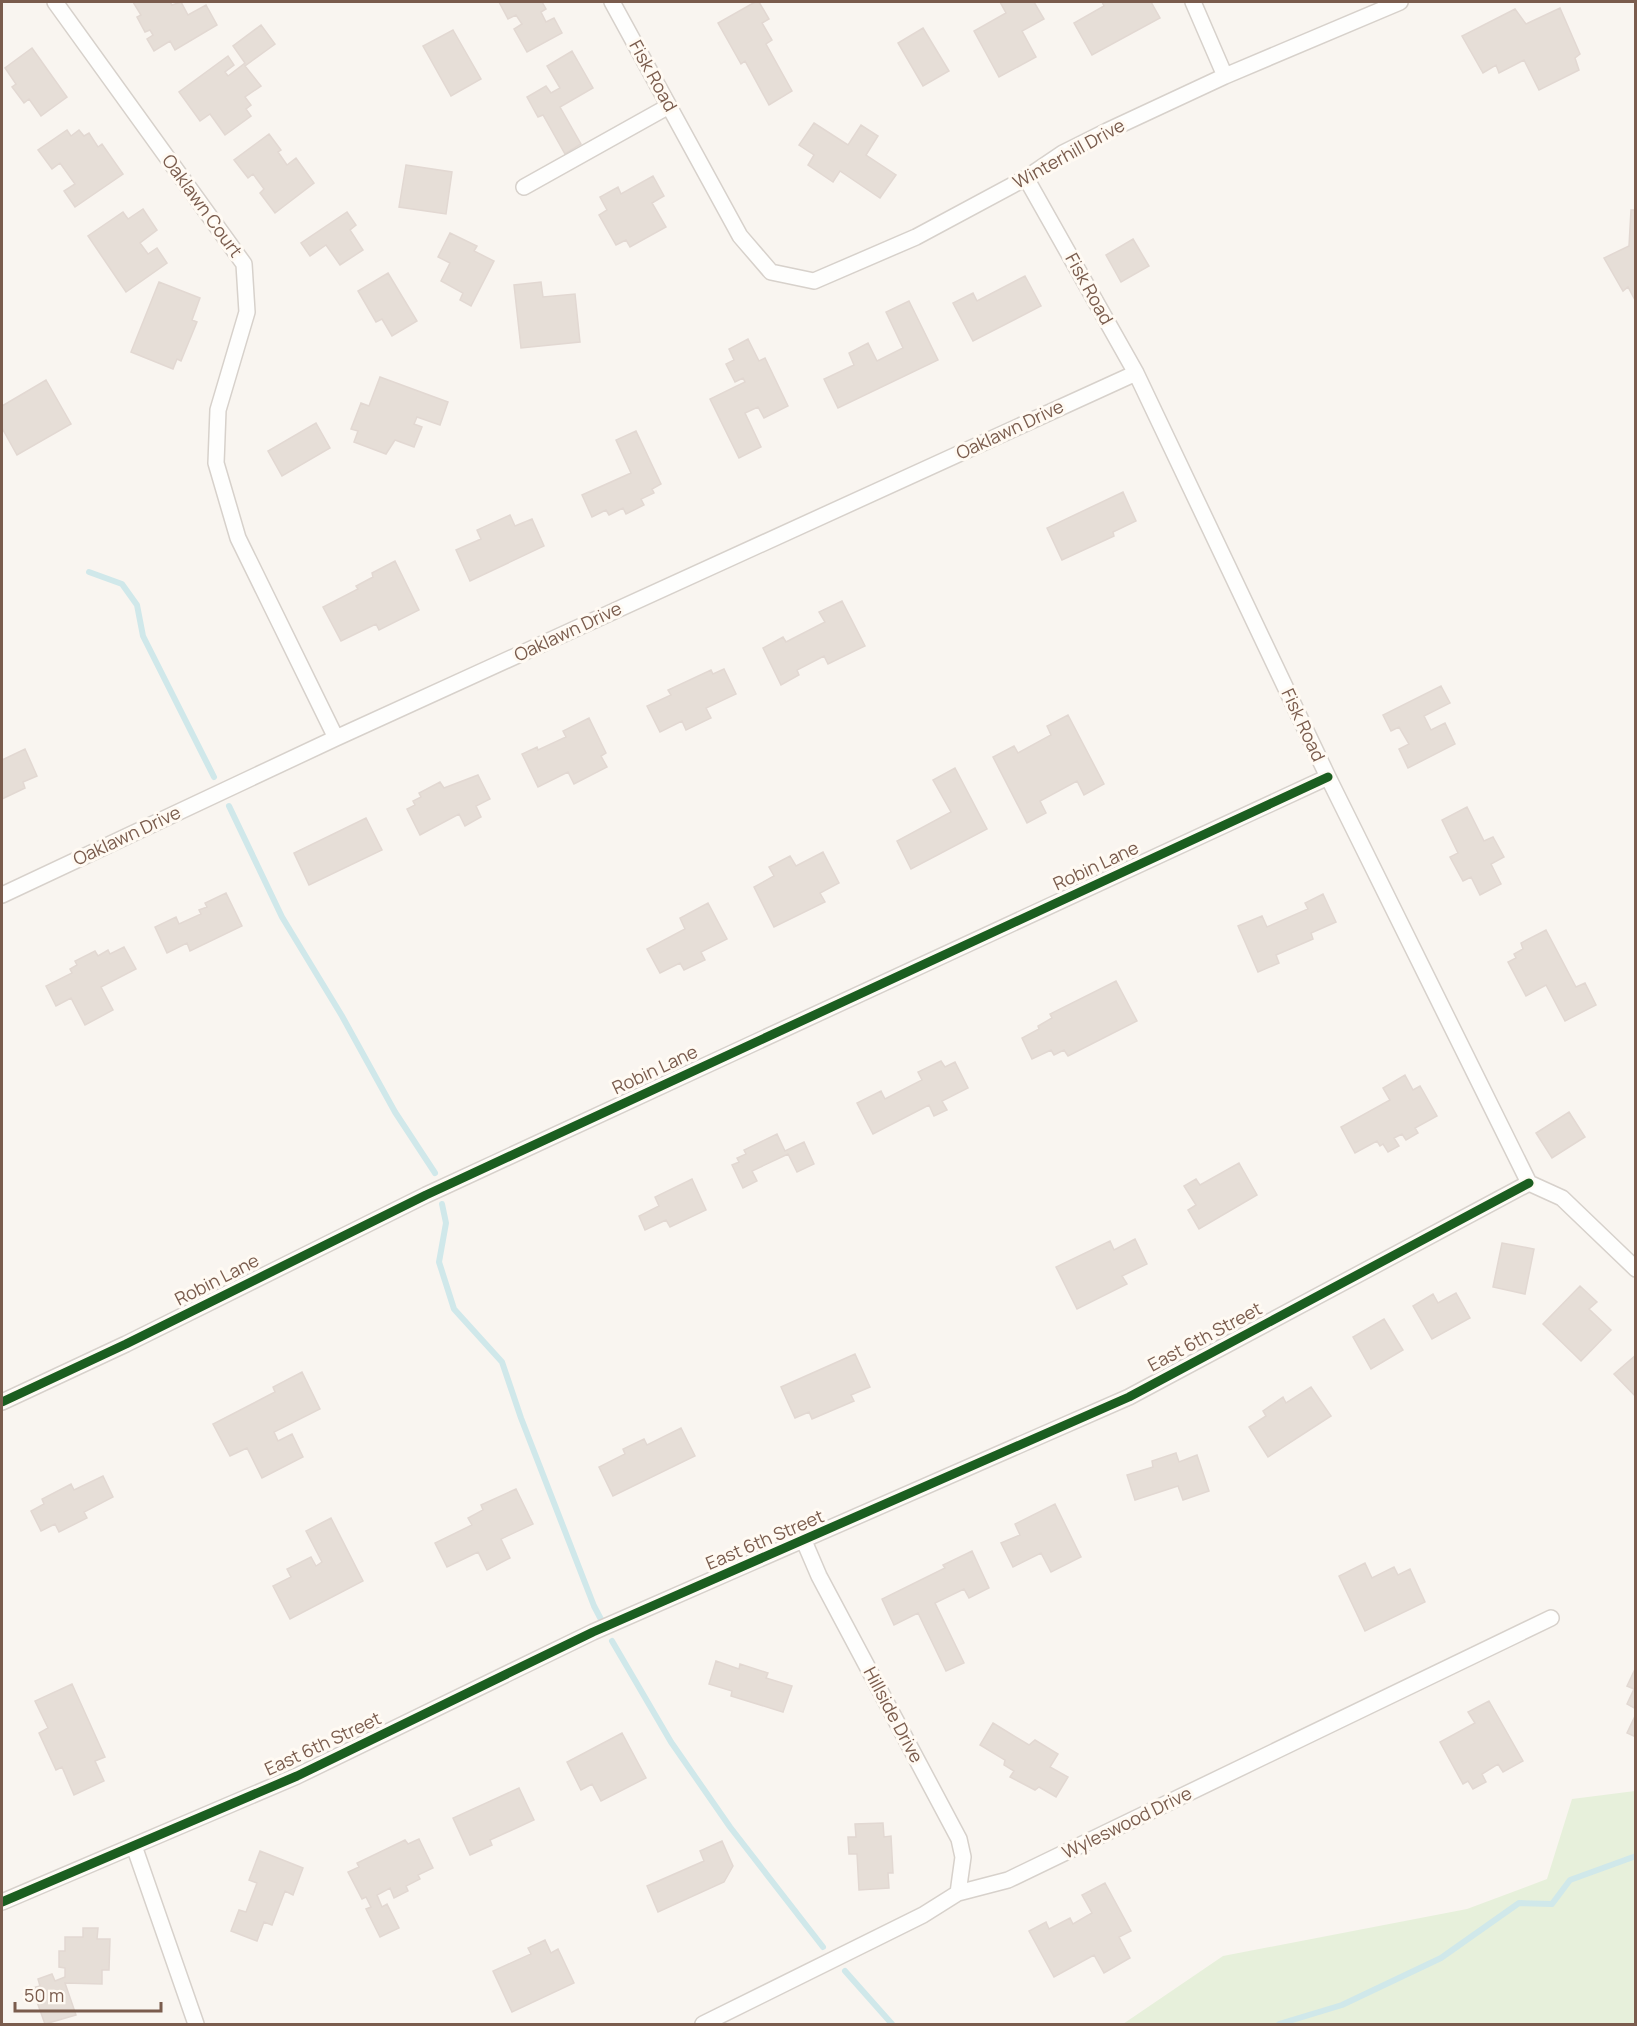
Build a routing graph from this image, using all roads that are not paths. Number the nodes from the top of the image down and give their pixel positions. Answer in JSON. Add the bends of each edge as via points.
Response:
{"nodes":[{"id":1,"x":55,"y":2,"type":"edge"},
{"id":2,"x":612,"y":2,"type":"edge"},
{"id":3,"x":1193,"y":2,"type":"edge"},
{"id":4,"x":1400,"y":2,"type":"edge"},
{"id":5,"x":1226,"y":76,"type":"junction"},
{"id":6,"x":669,"y":106,"type":"junction"},
{"id":7,"x":1026,"y":178,"type":"junction"},
{"id":8,"x":524,"y":187,"type":"dead end"},
{"id":9,"x":771,"y":272,"type":"joint"},
{"id":10,"x":1136,"y":373,"type":"junction"},
{"id":11,"x":336,"y":738,"type":"junction"},
{"id":12,"x":1328,"y":777,"type":"junction"},
{"id":13,"x":2,"y":895,"type":"edge"},
{"id":14,"x":1529,"y":1183,"type":"junction"},
{"id":15,"x":1635,"y":1269,"type":"edge"},
{"id":16,"x":2,"y":1402,"type":"edge"},
{"id":17,"x":804,"y":1541,"type":"junction"},
{"id":18,"x":1551,"y":1618,"type":"dead end"},
{"id":19,"x":134,"y":1846,"type":"junction"},
{"id":20,"x":958,"y":1893,"type":"junction"},
{"id":21,"x":2,"y":1902,"type":"edge"},
{"id":22,"x":196,"y":2025,"type":"edge"},
{"id":23,"x":703,"y":2025,"type":"edge"}],
"edges":[{"from":1,"to":11,"type":"street","name":"Oaklawn Court","via":[[244,264],[247,312],[218,410],[216,464],[238,538]]},
{"from":2,"to":6,"type":"street","name":"Fisk Road"},
{"from":3,"to":5,"type":"street"},
{"from":4,"to":5,"type":"street","name":"Winterhill Drive"},
{"from":5,"to":7,"type":"street","name":"Winterhill Drive","via":[[1072,148]]},
{"from":6,"to":8,"type":"street"},
{"from":6,"to":9,"type":"street","name":"Fisk Road","via":[[740,236]]},
{"from":7,"to":9,"type":"street","name":"Winterhill Drive","via":[[916,237],[814,281]]},
{"from":7,"to":10,"type":"street","name":"Fisk Road"},
{"from":10,"to":11,"type":"street","name":"Oaklawn Drive"},
{"from":10,"to":12,"type":"street","name":"Fisk Road"},
{"from":11,"to":13,"type":"street","name":"Oaklawn Drive"},
{"from":12,"to":14,"type":"street","name":"Fisk Road"},
{"from":12,"to":16,"type":"street","name":"Robin Lane","via":[[426,1195]]},
{"from":14,"to":15,"type":"street","via":[[1562,1198]]},
{"from":14,"to":17,"type":"street","name":"East 6th Street","via":[[1129,1397]]},
{"from":17,"to":19,"type":"street","name":"East 6th Street","via":[[593,1632],[297,1776]]},
{"from":17,"to":20,"type":"street","name":"Hillside Drive","via":[[959,1839],[963,1857]]},
{"from":18,"to":20,"type":"street","name":"Wyleswood Drive","via":[[1008,1880]]},
{"from":19,"to":21,"type":"street","name":"East 6th Street"},
{"from":19,"to":22,"type":"street"},
{"from":20,"to":23,"type":"street","name":"Wyleswood Drive"}]}
